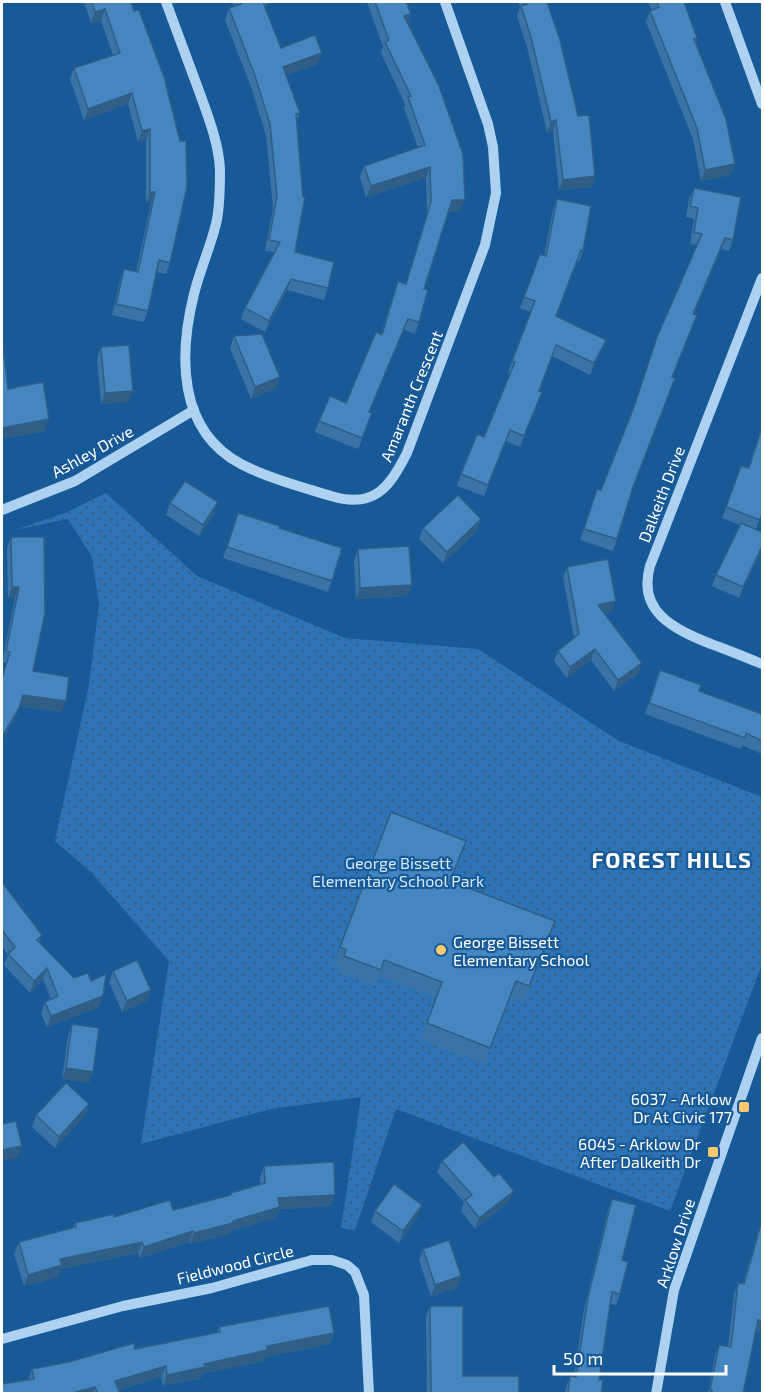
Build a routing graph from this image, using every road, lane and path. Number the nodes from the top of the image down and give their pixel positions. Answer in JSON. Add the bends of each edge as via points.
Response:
{"nodes":[{"id":1,"x":166,"y":2,"type":"edge"},
{"id":2,"x":445,"y":2,"type":"edge"},
{"id":3,"x":725,"y":2,"type":"edge"},
{"id":4,"x":762,"y":104,"type":"edge"},
{"id":5,"x":762,"y":278,"type":"edge"},
{"id":6,"x":194,"y":410,"type":"junction"},
{"id":7,"x":2,"y":510,"type":"edge"},
{"id":8,"x":762,"y":664,"type":"edge"},
{"id":9,"x":762,"y":1038,"type":"edge"},
{"id":10,"x":2,"y":1340,"type":"edge"},
{"id":11,"x":369,"y":1394,"type":"edge"},
{"id":12,"x":656,"y":1394,"type":"edge"}],
"edges":[{"from":1,"to":6,"type":"street","name":"Amaranth Crescent","via":[[205,107],[220,168],[217,221],[194,293],[187,340],[185,370]]},
{"from":2,"to":6,"type":"street","name":"Amaranth Crescent","via":[[488,124],[496,193],[485,245],[397,473],[388,484],[361,501],[342,500],[230,458],[206,433]]},
{"from":3,"to":4,"type":"street"},
{"from":5,"to":8,"type":"street","name":"Dalkeith Drive","via":[[650,566],[647,585],[653,606],[666,621],[689,635]]},
{"from":6,"to":7,"type":"street","name":"Ashley Drive","via":[[75,481]]},
{"from":9,"to":12,"type":"street","name":"Arklow Drive","via":[[674,1290]]},
{"from":10,"to":11,"type":"street","name":"Fieldwood Circle","via":[[312,1260],[332,1260],[355,1272],[364,1295]]}]}
